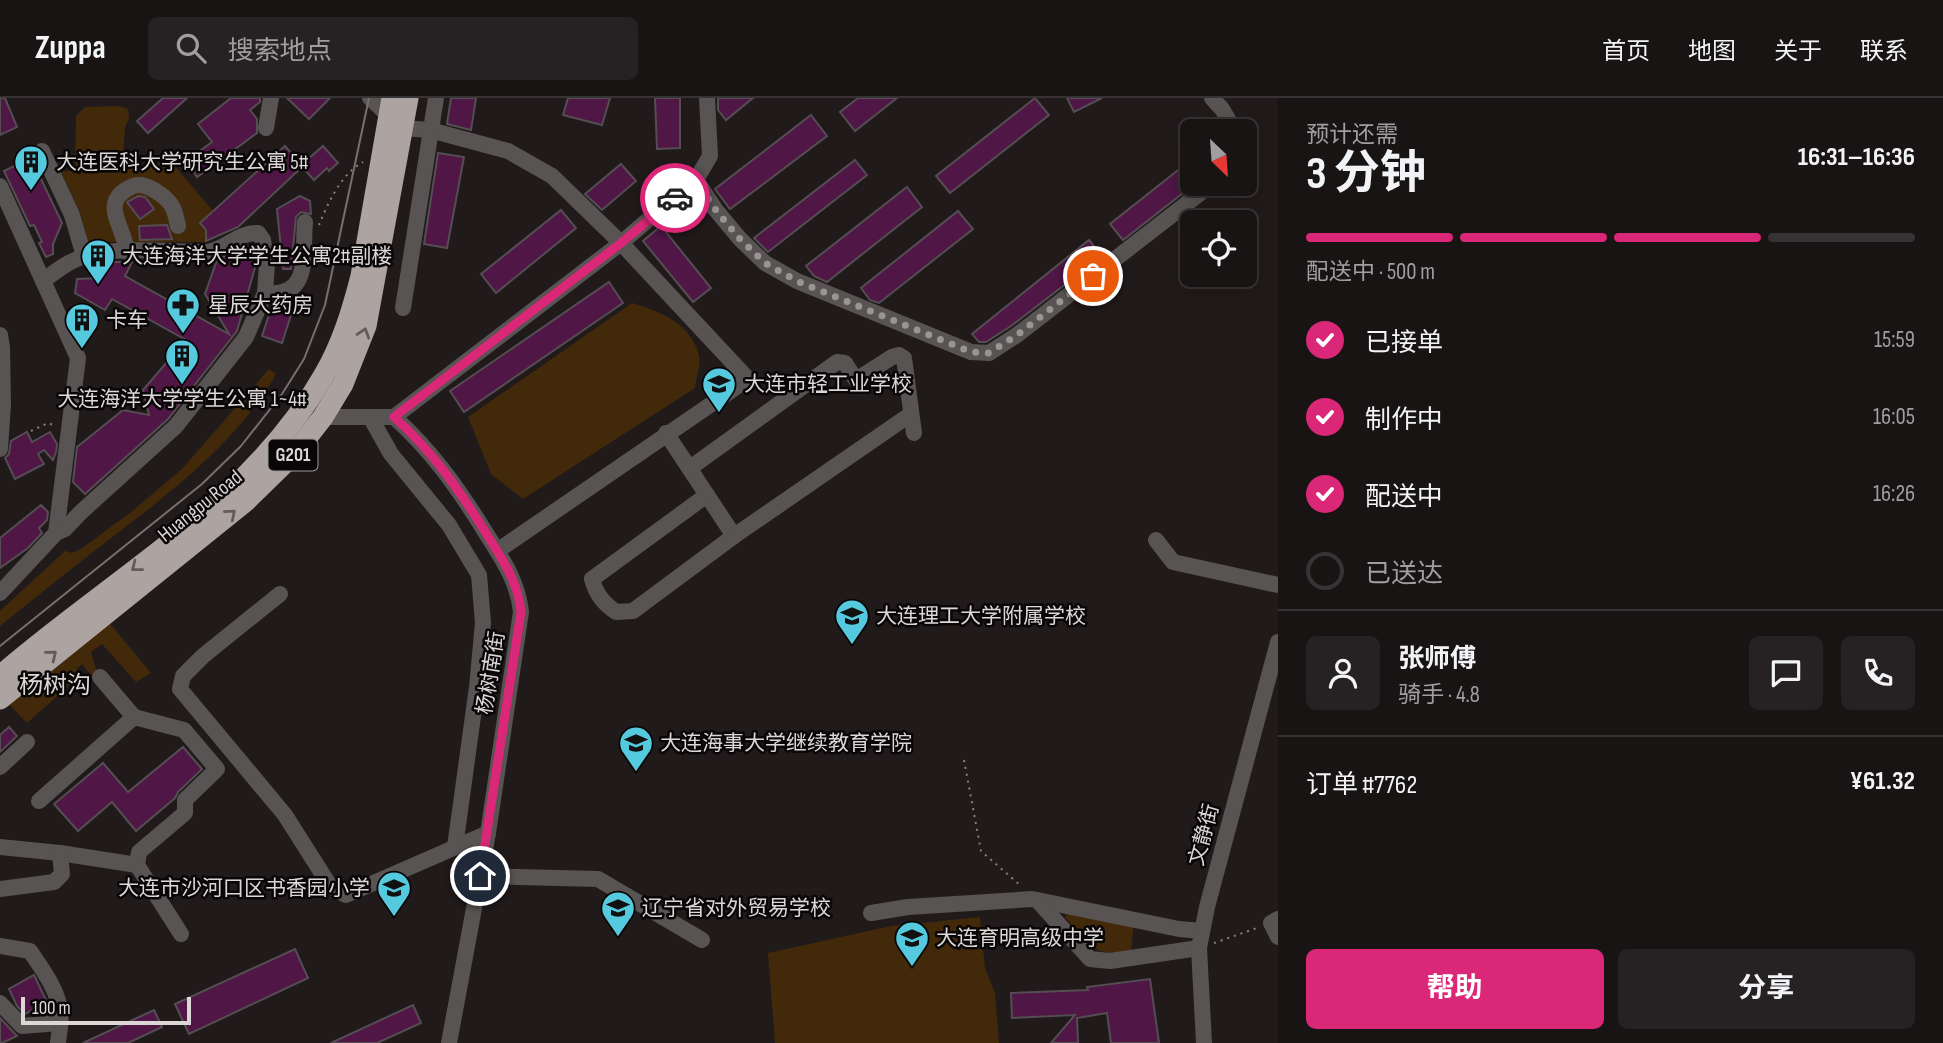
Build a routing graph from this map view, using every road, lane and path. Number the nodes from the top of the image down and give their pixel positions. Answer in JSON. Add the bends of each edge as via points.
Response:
{"nodes":[{"id":1,"x":271,"y":98,"type":"edge"},
{"id":2,"x":370,"y":98,"type":"edge"},
{"id":3,"x":408,"y":98,"type":"edge"},
{"id":4,"x":436,"y":98,"type":"edge"},
{"id":5,"x":707,"y":98,"type":"edge"},
{"id":6,"x":1212,"y":98,"type":"edge"},
{"id":7,"x":394,"y":114,"type":"edge"},
{"id":8,"x":1228,"y":119,"type":"edge"},
{"id":9,"x":266,"y":128,"type":"dead end"},
{"id":10,"x":430,"y":131,"type":"junction"},
{"id":11,"x":42,"y":151,"type":"dead end"},
{"id":12,"x":383,"y":152,"type":"junction"},
{"id":13,"x":696,"y":180,"type":"junction"},
{"id":14,"x":0,"y":186,"type":"edge"},
{"id":15,"x":1196,"y":196,"type":"edge"},
{"id":16,"x":178,"y":226,"type":"dead end"},
{"id":17,"x":310,"y":228,"type":"joint"},
{"id":18,"x":621,"y":243,"type":"junction"},
{"id":19,"x":127,"y":252,"type":"junction"},
{"id":20,"x":84,"y":256,"type":"junction"},
{"id":21,"x":43,"y":281,"type":"junction"},
{"id":22,"x":265,"y":293,"type":"junction"},
{"id":23,"x":403,"y":308,"type":"dead end"},
{"id":24,"x":0,"y":335,"type":"edge"},
{"id":25,"x":911,"y":414,"type":"junction"},
{"id":26,"x":323,"y":416,"type":"junction"},
{"id":27,"x":394,"y":417,"type":"junction"},
{"id":28,"x":373,"y":422,"type":"dead end"},
{"id":29,"x":666,"y":433,"type":"junction"},
{"id":30,"x":914,"y":433,"type":"dead end"},
{"id":31,"x":0,"y":449,"type":"edge"},
{"id":32,"x":690,"y":468,"type":"junction"},
{"id":33,"x":707,"y":495,"type":"junction"},
{"id":34,"x":56,"y":533,"type":"junction"},
{"id":35,"x":734,"y":536,"type":"junction"},
{"id":36,"x":1156,"y":540,"type":"dead end"},
{"id":37,"x":497,"y":551,"type":"junction"},
{"id":38,"x":1278,"y":585,"type":"edge"},
{"id":39,"x":0,"y":593,"type":"edge"},
{"id":40,"x":280,"y":594,"type":"dead end"},
{"id":41,"x":1278,"y":642,"type":"edge"},
{"id":42,"x":0,"y":676,"type":"edge"},
{"id":43,"x":100,"y":677,"type":"dead end"},
{"id":44,"x":0,"y":699,"type":"edge"},
{"id":45,"x":134,"y":717,"type":"junction"},
{"id":46,"x":27,"y":741,"type":"dead end"},
{"id":47,"x":964,"y":760,"type":"dead end"},
{"id":48,"x":0,"y":768,"type":"edge"},
{"id":49,"x":39,"y":801,"type":"dead end"},
{"id":50,"x":488,"y":833,"type":"junction"},
{"id":51,"x":0,"y":847,"type":"edge"},
{"id":52,"x":455,"y":847,"type":"junction"},
{"id":53,"x":60,"y":853,"type":"junction"},
{"id":54,"x":137,"y":865,"type":"junction"},
{"id":55,"x":480,"y":876,"type":"junction"},
{"id":56,"x":0,"y":889,"type":"edge"},
{"id":57,"x":1037,"y":900,"type":"junction"},
{"id":58,"x":871,"y":913,"type":"dead end"},
{"id":59,"x":1276,"y":927,"type":"edge"},
{"id":60,"x":181,"y":934,"type":"dead end"},
{"id":61,"x":702,"y":940,"type":"dead end"},
{"id":62,"x":1205,"y":941,"type":"junction"},
{"id":63,"x":0,"y":946,"type":"edge"},
{"id":64,"x":0,"y":1003,"type":"edge"},
{"id":65,"x":59,"y":1023,"type":"junction"},
{"id":66,"x":58,"y":1043,"type":"edge"},
{"id":67,"x":449,"y":1043,"type":"edge"},
{"id":68,"x":1204,"y":1043,"type":"edge"}],
"edges":[{"from":1,"to":9,"type":"street"},
{"from":2,"to":7,"type":"street"},
{"from":3,"to":7,"type":"highway","name":"Huangpu Road","number":"G201"},
{"from":4,"to":10,"type":"street"},
{"from":5,"to":13,"type":"street","via":[[710,156]]},
{"from":6,"to":8,"type":"street"},
{"from":7,"to":10,"type":"street"},
{"from":7,"to":12,"type":"highway","name":"Huangpu Road","number":"G201"},
{"from":26,"to":7,"type":"highway","name":"Huangpu Road","number":"G201","one_way":true,"via":[[347,374],[366,326]]},
{"from":10,"to":18,"type":"street","via":[[508,151],[552,176]]},
{"from":10,"to":23,"type":"street"},
{"from":11,"to":20,"type":"street","via":[[72,215]]},
{"from":12,"to":17,"type":"path","via":[[351,169]]},
{"from":12,"to":42,"type":"highway","name":"Huangpu Road","number":"G201","one_way":true,"via":[[361,276],[346,329],[296,420],[231,491]]},
{"from":13,"to":15,"type":"street","via":[[715,209],[765,263],[797,281],[971,352],[989,353]]},
{"from":13,"to":18,"type":"street"},
{"from":14,"to":21,"type":"street"},
{"from":16,"to":19,"type":"street","via":[[170,202],[144,185],[135,185],[115,202]]},
{"from":17,"to":22,"type":"street","via":[[297,282],[281,295]]},
{"from":18,"to":27,"type":"street"},
{"from":18,"to":29,"type":"street","via":[[748,379]]},
{"from":19,"to":20,"type":"street"},
{"from":19,"to":22,"type":"street","via":[[208,252],[239,236],[258,233],[267,264]]},
{"from":20,"to":21,"type":"street"},
{"from":21,"to":34,"type":"street","via":[[78,358]]},
{"from":22,"to":34,"type":"street","via":[[246,337],[176,426]]},
{"from":24,"to":31,"type":"street"},
{"from":25,"to":30,"type":"street"},
{"from":25,"to":32,"type":"street","via":[[904,358],[892,357],[856,380],[845,363],[837,362]]},
{"from":25,"to":35,"type":"street"},
{"from":26,"to":27,"type":"street"},
{"from":44,"to":26,"type":"highway","name":"Huangpu Road","number":"G201","one_way":true,"via":[[246,501],[295,453]]},
{"from":27,"to":37,"type":"street","name":"杨树南街","via":[[456,485]]},
{"from":28,"to":52,"type":"street","via":[[391,454],[449,525],[479,575],[483,623]]},
{"from":29,"to":32,"type":"street"},
{"from":29,"to":37,"type":"street"},
{"from":32,"to":33,"type":"street"},
{"from":33,"to":35,"type":"street"},
{"from":33,"to":35,"type":"street","via":[[592,579],[603,603],[616,612],[634,611]]},
{"from":34,"to":39,"type":"street"},
{"from":36,"to":38,"type":"street","via":[[1173,562]]},
{"from":37,"to":50,"type":"street","name":"杨树南街","via":[[516,587],[521,612]]},
{"from":40,"to":52,"type":"street","via":[[203,656],[183,676],[180,689],[285,815],[330,886],[346,895]]},
{"from":41,"to":62,"type":"street","name":"文静街"},
{"from":43,"to":45,"type":"street"},
{"from":45,"to":49,"type":"street"},
{"from":45,"to":54,"type":"street","via":[[184,730],[217,769],[185,800],[185,813],[139,852]]},
{"from":46,"to":48,"type":"street"},
{"from":47,"to":57,"type":"path","via":[[981,850]]},
{"from":50,"to":52,"type":"street"},
{"from":50,"to":55,"type":"street","name":"杨树南街"},
{"from":51,"to":53,"type":"street"},
{"from":53,"to":54,"type":"street"},
{"from":53,"to":56,"type":"street","via":[[62,874],[54,881]]},
{"from":54,"to":60,"type":"street"},
{"from":55,"to":61,"type":"street","via":[[598,879]]},
{"from":55,"to":67,"type":"street","name":"杨树南街"},
{"from":57,"to":58,"type":"street"},
{"from":57,"to":62,"type":"street","via":[[1179,929]]},
{"from":57,"to":62,"type":"street","via":[[1090,959],[1110,961]]},
{"from":59,"to":62,"type":"path"},
{"from":62,"to":68,"type":"street","name":"文静街"},
{"from":63,"to":65,"type":"street","via":[[30,951],[57,995]]},
{"from":64,"to":65,"type":"street","via":[[22,1026]]},
{"from":65,"to":66,"type":"street"}]}
